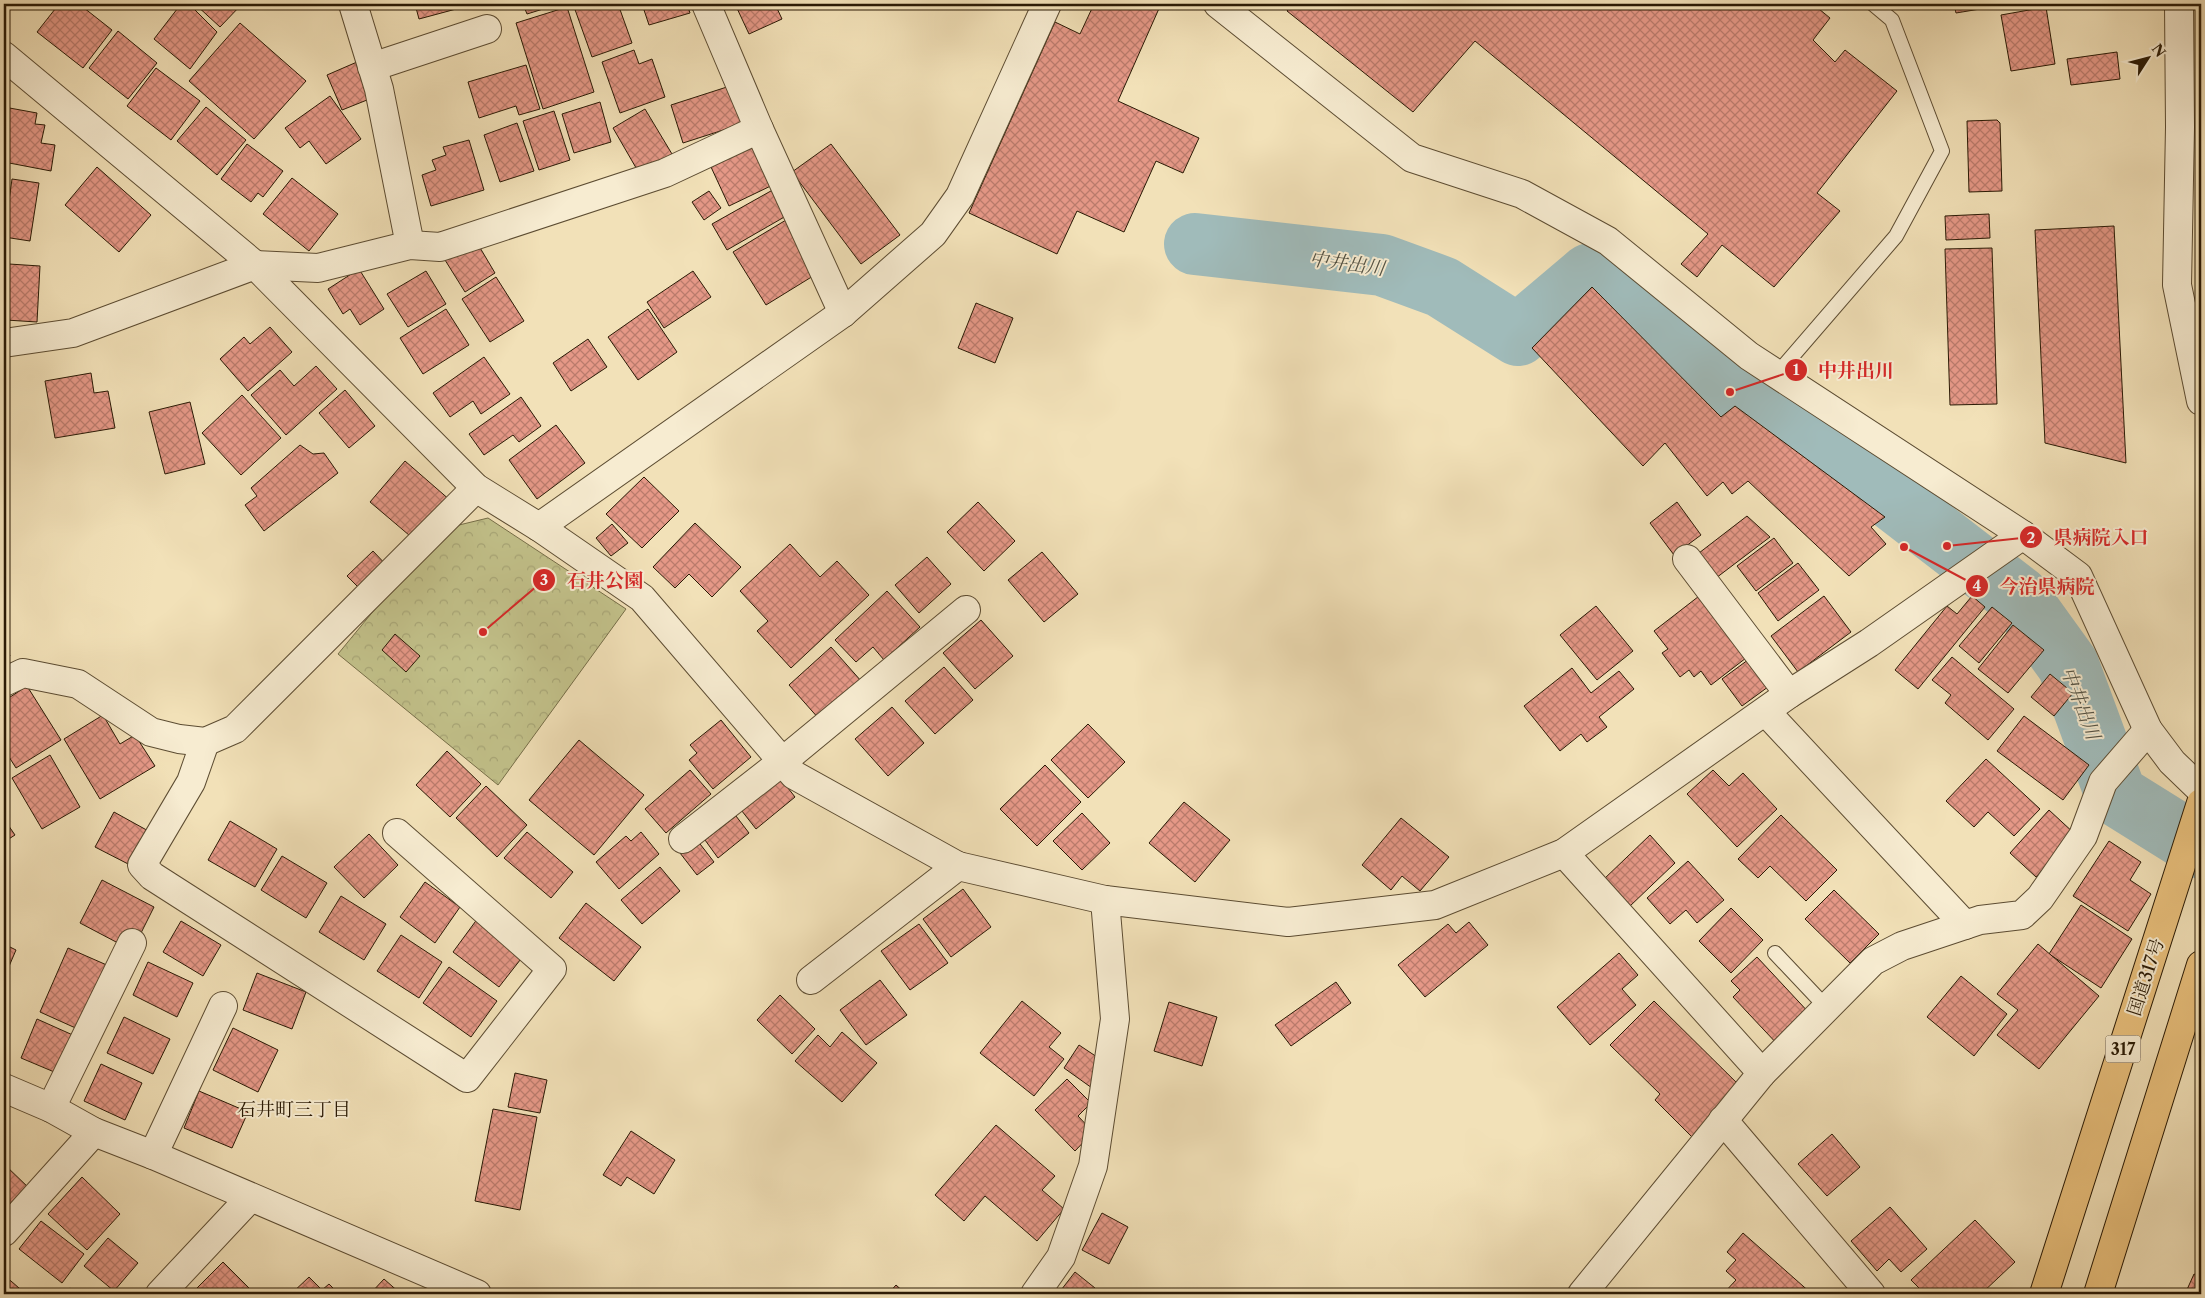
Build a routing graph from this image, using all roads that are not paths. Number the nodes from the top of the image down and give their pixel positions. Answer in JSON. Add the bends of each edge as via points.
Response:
{"nodes":[{"id":1,"x":353,"y":4,"type":"edge"},
{"id":2,"x":706,"y":4,"type":"edge"},
{"id":3,"x":1047,"y":4,"type":"edge"},
{"id":4,"x":1218,"y":4,"type":"edge"},
{"id":5,"x":1873,"y":4,"type":"edge"},
{"id":6,"x":2179,"y":4,"type":"edge"},
{"id":7,"x":487,"y":29,"type":"dead end"},
{"id":8,"x":4,"y":56,"type":"edge"},
{"id":9,"x":372,"y":67,"type":"junction"},
{"id":10,"x":759,"y":129,"type":"junction"},
{"id":11,"x":410,"y":245,"type":"junction"},
{"id":12,"x":255,"y":265,"type":"junction"},
{"id":13,"x":843,"y":313,"type":"junction"},
{"id":14,"x":4,"y":343,"type":"edge"},
{"id":15,"x":1777,"y":374,"type":"junction"},
{"id":16,"x":2201,"y":401,"type":"edge"},
{"id":17,"x":476,"y":488,"type":"junction"},
{"id":18,"x":539,"y":526,"type":"junction"},
{"id":19,"x":2023,"y":535,"type":"junction"},
{"id":20,"x":1687,"y":559,"type":"dead end"},
{"id":21,"x":966,"y":610,"type":"dead end"},
{"id":22,"x":4,"y":682,"type":"edge"},
{"id":23,"x":1789,"y":694,"type":"junction"},
{"id":24,"x":1766,"y":712,"type":"junction"},
{"id":25,"x":2148,"y":730,"type":"junction"},
{"id":26,"x":205,"y":742,"type":"junction"},
{"id":27,"x":783,"y":761,"type":"junction"},
{"id":28,"x":2201,"y":790,"type":"edge"},
{"id":29,"x":2201,"y":803,"type":"edge"},
{"id":30,"x":397,"y":834,"type":"dead end"},
{"id":31,"x":683,"y":838,"type":"dead end"},
{"id":32,"x":1564,"y":853,"type":"junction"},
{"id":33,"x":958,"y":866,"type":"junction"},
{"id":34,"x":1105,"y":900,"type":"junction"},
{"id":35,"x":1965,"y":925,"type":"junction"},
{"id":36,"x":132,"y":943,"type":"dead end"},
{"id":37,"x":1775,"y":953,"type":"dead end"},
{"id":38,"x":2201,"y":965,"type":"edge"},
{"id":39,"x":811,"y":980,"type":"dead end"},
{"id":40,"x":223,"y":1006,"type":"dead end"},
{"id":41,"x":1826,"y":1008,"type":"junction"},
{"id":42,"x":1762,"y":1072,"type":"junction"},
{"id":43,"x":4,"y":1088,"type":"edge"},
{"id":44,"x":51,"y":1108,"type":"junction"},
{"id":45,"x":1723,"y":1120,"type":"junction"},
{"id":46,"x":94,"y":1132,"type":"junction"},
{"id":47,"x":153,"y":1154,"type":"junction"},
{"id":48,"x":250,"y":1198,"type":"junction"},
{"id":49,"x":4,"y":1232,"type":"edge"},
{"id":50,"x":160,"y":1294,"type":"edge"},
{"id":51,"x":477,"y":1294,"type":"edge"},
{"id":52,"x":1035,"y":1294,"type":"edge"},
{"id":53,"x":1582,"y":1294,"type":"edge"},
{"id":54,"x":1871,"y":1294,"type":"edge"},
{"id":55,"x":2044,"y":1294,"type":"edge"},
{"id":56,"x":2098,"y":1294,"type":"edge"}],
"edges":[{"from":1,"to":9,"type":"street"},
{"from":2,"to":10,"type":"street"},
{"from":3,"to":13,"type":"street","via":[[960,196],[933,234]]},
{"from":4,"to":15,"type":"street","via":[[1412,158],[1522,194],[1608,242],[1749,356]]},
{"from":5,"to":15,"type":"lane","via":[[1892,20],[1942,151],[1896,236]]},
{"from":6,"to":16,"type":"street","via":[[2177,285]]},
{"from":7,"to":9,"type":"street"},
{"from":8,"to":12,"type":"street"},
{"from":9,"to":11,"type":"street"},
{"from":10,"to":11,"type":"street","via":[[665,173],[440,247]]},
{"from":10,"to":13,"type":"street"},
{"from":11,"to":12,"type":"street","via":[[318,268]]},
{"from":12,"to":14,"type":"street","via":[[73,333]]},
{"from":12,"to":17,"type":"street"},
{"from":13,"to":18,"type":"street"},
{"from":15,"to":19,"type":"street"},
{"from":17,"to":18,"type":"street"},
{"from":17,"to":26,"type":"street","via":[[236,729]]},
{"from":18,"to":27,"type":"street","via":[[642,598]]},
{"from":19,"to":23,"type":"street","via":[[1869,643]]},
{"from":19,"to":25,"type":"street","via":[[2078,576]]},
{"from":20,"to":23,"type":"street"},
{"from":21,"to":27,"type":"street"},
{"from":22,"to":26,"type":"street","via":[[22,673],[78,684],[151,732]]},
{"from":23,"to":24,"type":"street"},
{"from":24,"to":32,"type":"street"},
{"from":24,"to":35,"type":"street"},
{"from":25,"to":28,"type":"street","via":[[2172,762]]},
{"from":25,"to":35,"type":"street","via":[[2103,782],[2083,836],[2040,898],[2022,915]]},
{"from":26,"to":30,"type":"street","via":[[191,782],[142,865],[152,876],[467,1078],[552,969]]},
{"from":27,"to":31,"type":"street"},
{"from":27,"to":33,"type":"street","via":[[794,775]]},
{"from":29,"to":55,"type":"highway","name":"国道317号","number":"317"},
{"from":32,"to":34,"type":"street","via":[[1434,905],[1288,922]]},
{"from":32,"to":42,"type":"street"},
{"from":33,"to":34,"type":"street"},
{"from":33,"to":39,"type":"street"},
{"from":34,"to":52,"type":"street","via":[[1115,1019],[1093,1166],[1061,1257]]},
{"from":35,"to":41,"type":"street","via":[[1902,946],[1873,961]]},
{"from":36,"to":44,"type":"street"},
{"from":37,"to":41,"type":"lane"},
{"from":38,"to":56,"type":"highway"},
{"from":40,"to":47,"type":"street"},
{"from":41,"to":42,"type":"street"},
{"from":42,"to":45,"type":"street"},
{"from":43,"to":44,"type":"street"},
{"from":44,"to":46,"type":"street"},
{"from":45,"to":53,"type":"street"},
{"from":45,"to":54,"type":"street"},
{"from":46,"to":47,"type":"street"},
{"from":46,"to":49,"type":"street"},
{"from":47,"to":48,"type":"street"},
{"from":48,"to":50,"type":"street"},
{"from":48,"to":51,"type":"street"}]}
